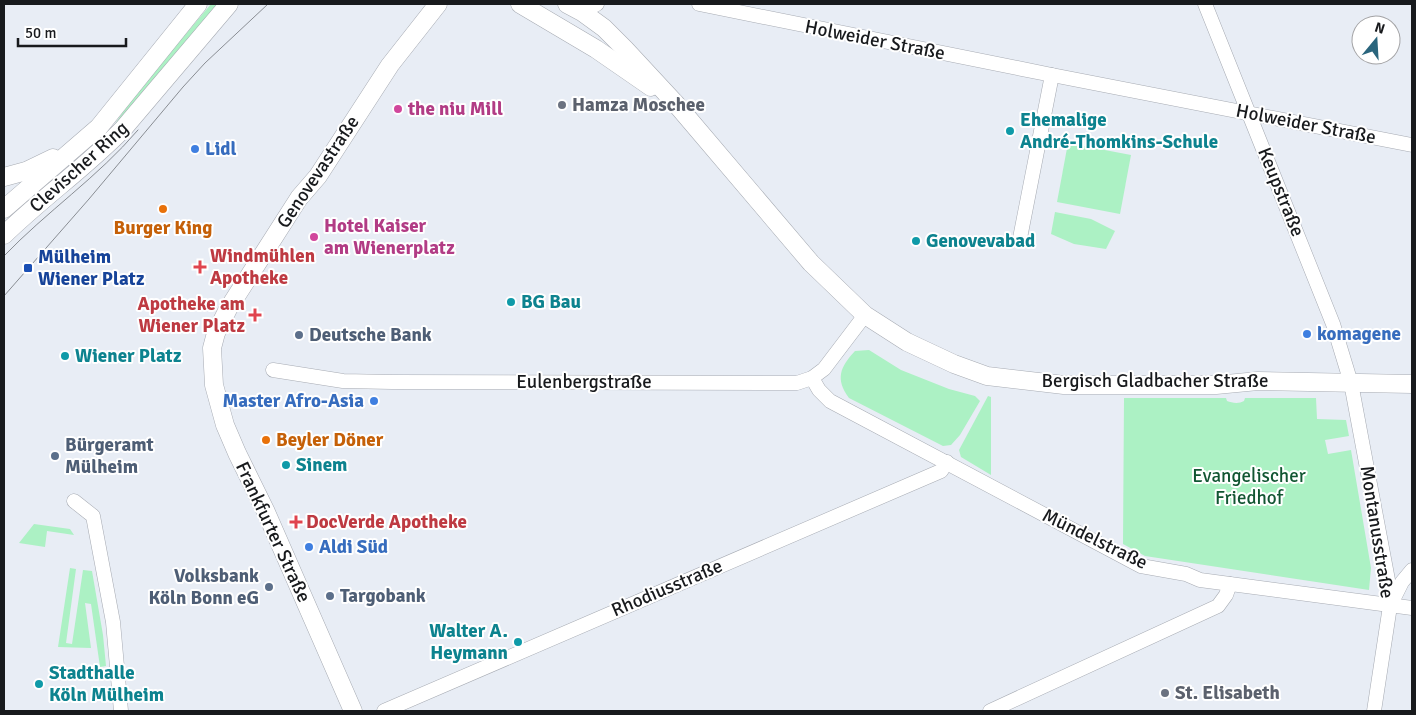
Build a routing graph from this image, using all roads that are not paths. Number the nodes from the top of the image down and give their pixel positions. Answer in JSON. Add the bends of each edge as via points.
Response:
{"nodes":[{"id":1,"x":198,"y":4,"type":"edge"},
{"id":2,"x":229,"y":4,"type":"edge"},
{"id":3,"x":240,"y":4,"type":"edge"},
{"id":4,"x":438,"y":4,"type":"edge"},
{"id":5,"x":520,"y":4,"type":"edge"},
{"id":6,"x":566,"y":4,"type":"edge"},
{"id":7,"x":699,"y":4,"type":"edge"},
{"id":8,"x":1205,"y":4,"type":"edge"},
{"id":9,"x":590,"y":8,"type":"edge"},
{"id":10,"x":191,"y":49,"type":"junction"},
{"id":11,"x":1052,"y":75,"type":"junction"},
{"id":12,"x":676,"y":104,"type":"junction"},
{"id":13,"x":1249,"y":113,"type":"junction"},
{"id":14,"x":1412,"y":145,"type":"edge"},
{"id":15,"x":71,"y":149,"type":"junction"},
{"id":16,"x":4,"y":178,"type":"edge"},
{"id":17,"x":4,"y":209,"type":"edge"},
{"id":18,"x":4,"y":236,"type":"edge"},
{"id":19,"x":1020,"y":238,"type":"dead end"},
{"id":20,"x":865,"y":315,"type":"junction"},
{"id":21,"x":212,"y":348,"type":"joint"},
{"id":22,"x":273,"y":370,"type":"dead end"},
{"id":23,"x":812,"y":378,"type":"junction"},
{"id":24,"x":1351,"y":383,"type":"junction"},
{"id":25,"x":1412,"y":384,"type":"edge"},
{"id":26,"x":947,"y":462,"type":"junction"},
{"id":27,"x":74,"y":501,"type":"dead end"},
{"id":28,"x":1412,"y":570,"type":"edge"},
{"id":29,"x":1230,"y":584,"type":"junction"},
{"id":30,"x":1390,"y":606,"type":"junction"},
{"id":31,"x":1412,"y":608,"type":"edge"},
{"id":32,"x":120,"y":711,"type":"edge"},
{"id":33,"x":354,"y":711,"type":"edge"},
{"id":34,"x":384,"y":711,"type":"edge"},
{"id":35,"x":990,"y":711,"type":"edge"},
{"id":36,"x":1374,"y":711,"type":"edge"}],
"edges":[{"from":1,"to":15,"type":"main road","name":"Clevischer Ring","via":[[115,108]]},
{"from":2,"to":10,"type":"main road","name":"Clevischer Ring"},
{"from":3,"to":10,"type":"main road"},
{"from":4,"to":21,"type":"main road","name":"Genovevastraße","via":[[390,65],[318,176],[299,198],[228,309]]},
{"from":5,"to":12,"type":"main road","name":"Bergisch Gladbacher Straße","via":[[596,49]]},
{"from":6,"to":9,"type":"main road","name":"Bergisch Gladbacher Straße"},
{"from":7,"to":11,"type":"street","name":"Holweider Straße"},
{"from":8,"to":13,"type":"street","name":"Keupstraße"},
{"from":9,"to":12,"type":"main road","name":"Bergisch Gladbacher Straße","via":[[604,28]]},
{"from":10,"to":18,"type":"main road","name":"Clevischer Ring","via":[[107,146]]},
{"from":11,"to":13,"type":"street","name":"Holweider Straße"},
{"from":11,"to":19,"type":"street"},
{"from":12,"to":20,"type":"main road","name":"Bergisch Gladbacher Straße","via":[[811,263]]},
{"from":13,"to":14,"type":"street","name":"Holweider Straße"},
{"from":13,"to":24,"type":"street","name":"Keupstraße","via":[[1333,324]]},
{"from":15,"to":16,"type":"main road"},
{"from":15,"to":17,"type":"main road"},
{"from":20,"to":23,"type":"street","via":[[824,369]]},
{"from":20,"to":24,"type":"main road","name":"Bergisch Gladbacher Straße","via":[[907,342],[987,376],[1064,385],[1216,385],[1258,381]]},
{"from":21,"to":33,"type":"main road","name":"Frankfurter Straße","via":[[214,385],[225,426]]},
{"from":22,"to":23,"type":"street","name":"Eulenbergstraße","via":[[343,380],[392,382],[798,382]]},
{"from":23,"to":26,"type":"street","name":"Mündelstraße","via":[[830,401]]},
{"from":24,"to":25,"type":"main road","name":"Bergisch Gladbacher Straße"},
{"from":24,"to":30,"type":"street","name":"Montanusstraße","via":[[1388,580]]},
{"from":26,"to":29,"type":"street","name":"Mündelstraße","via":[[1141,566]]},
{"from":26,"to":34,"type":"street","name":"Rhodiusstraße","via":[[942,471]]},
{"from":27,"to":32,"type":"street","via":[[94,516],[113,622]]},
{"from":28,"to":30,"type":"street"},
{"from":29,"to":30,"type":"street","name":"Mündelstraße"},
{"from":29,"to":35,"type":"street","via":[[1218,606]]},
{"from":30,"to":31,"type":"street","name":"Mündelstraße"},
{"from":30,"to":36,"type":"street","name":"Montanusstraße"}]}
